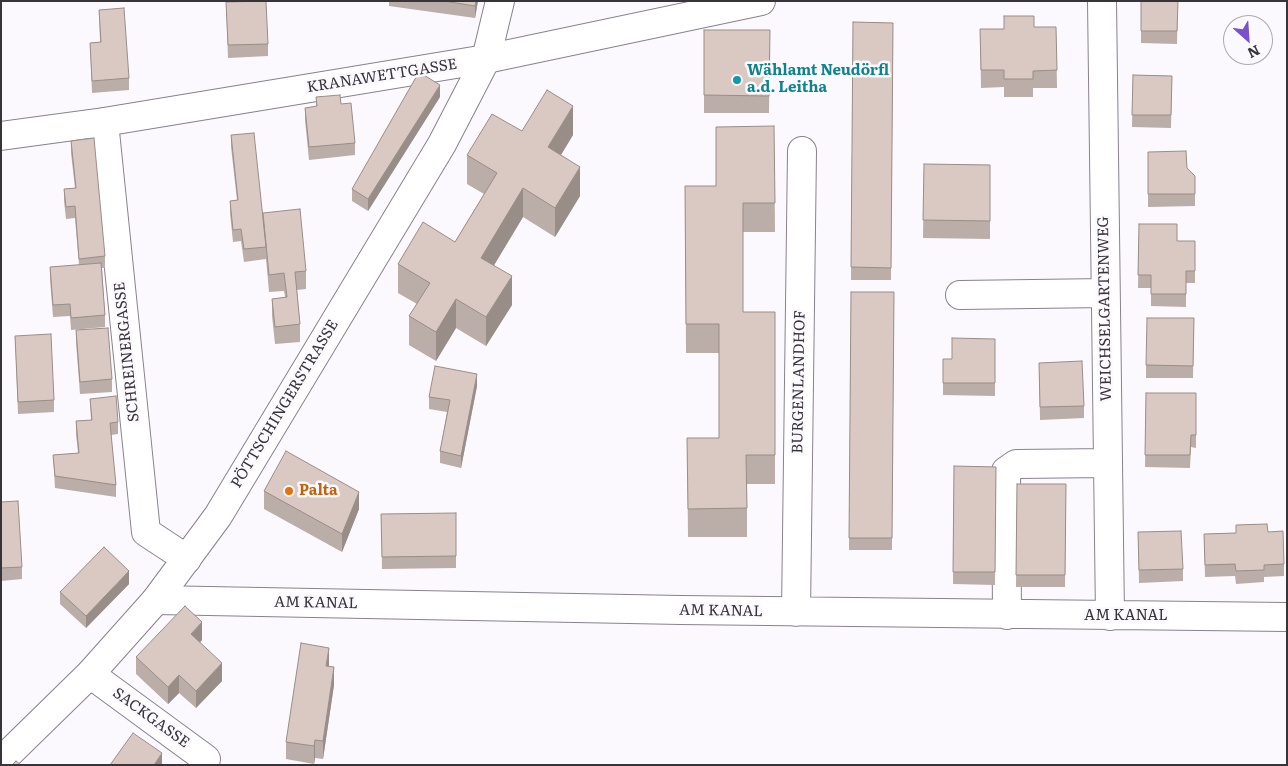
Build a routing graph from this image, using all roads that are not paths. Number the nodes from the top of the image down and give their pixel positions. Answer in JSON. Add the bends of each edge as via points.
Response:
{"nodes":[{"id":1,"x":500,"y":1,"type":"edge"},
{"id":2,"x":761,"y":1,"type":"edge"},
{"id":3,"x":1102,"y":1,"type":"edge"},
{"id":4,"x":486,"y":58,"type":"junction"},
{"id":5,"x":104,"y":122,"type":"junction"},
{"id":6,"x":1,"y":136,"type":"edge"},
{"id":7,"x":802,"y":152,"type":"dead end"},
{"id":8,"x":1105,"y":293,"type":"junction"},
{"id":9,"x":960,"y":295,"type":"dead end"},
{"id":10,"x":1107,"y":463,"type":"junction"},
{"id":11,"x":188,"y":559,"type":"junction"},
{"id":12,"x":156,"y":600,"type":"junction"},
{"id":13,"x":796,"y":612,"type":"junction"},
{"id":14,"x":1006,"y":615,"type":"junction"},
{"id":15,"x":1110,"y":616,"type":"junction"},
{"id":16,"x":1287,"y":617,"type":"edge"},
{"id":17,"x":90,"y":674,"type":"junction"},
{"id":18,"x":1,"y":761,"type":"edge"},
{"id":19,"x":204,"y":765,"type":"edge"}],
"edges":[{"from":1,"to":4,"type":"street","name":"PÖTTSCHINGERSTRASSE"},
{"from":2,"to":4,"type":"street","name":"KRANAWETTGASSE"},
{"from":3,"to":8,"type":"street","name":"WEICHSELGARTENWEG"},
{"from":4,"to":5,"type":"street","name":"KRANAWETTGASSE"},
{"from":4,"to":11,"type":"street","name":"PÖTTSCHINGERSTRASSE","via":[[442,144],[218,516]]},
{"from":5,"to":6,"type":"street","name":"KRANAWETTGASSE"},
{"from":5,"to":11,"type":"street","name":"SCHREINERGASSE","via":[[146,532]]},
{"from":7,"to":13,"type":"street","name":"BURGENLANDHOF"},
{"from":8,"to":9,"type":"street"},
{"from":8,"to":10,"type":"street","name":"WEICHSELGARTENWEG"},
{"from":10,"to":14,"type":"street","via":[[1016,464],[1006,470]]},
{"from":10,"to":15,"type":"street","name":"WEICHSELGARTENWEG"},
{"from":11,"to":12,"type":"street","name":"PÖTTSCHINGERSTRASSE"},
{"from":12,"to":13,"type":"street","name":"AM KANAL"},
{"from":12,"to":17,"type":"street","name":"PÖTTSCHINGERSTRASSE"},
{"from":13,"to":14,"type":"street","name":"AM KANAL"},
{"from":14,"to":15,"type":"street","name":"AM KANAL"},
{"from":15,"to":16,"type":"street","name":"AM KANAL"},
{"from":17,"to":18,"type":"street","name":"PÖTTSCHINGERSTRASSE"},
{"from":17,"to":19,"type":"street","name":"SACKGASSE","via":[[206,759]]}]}
